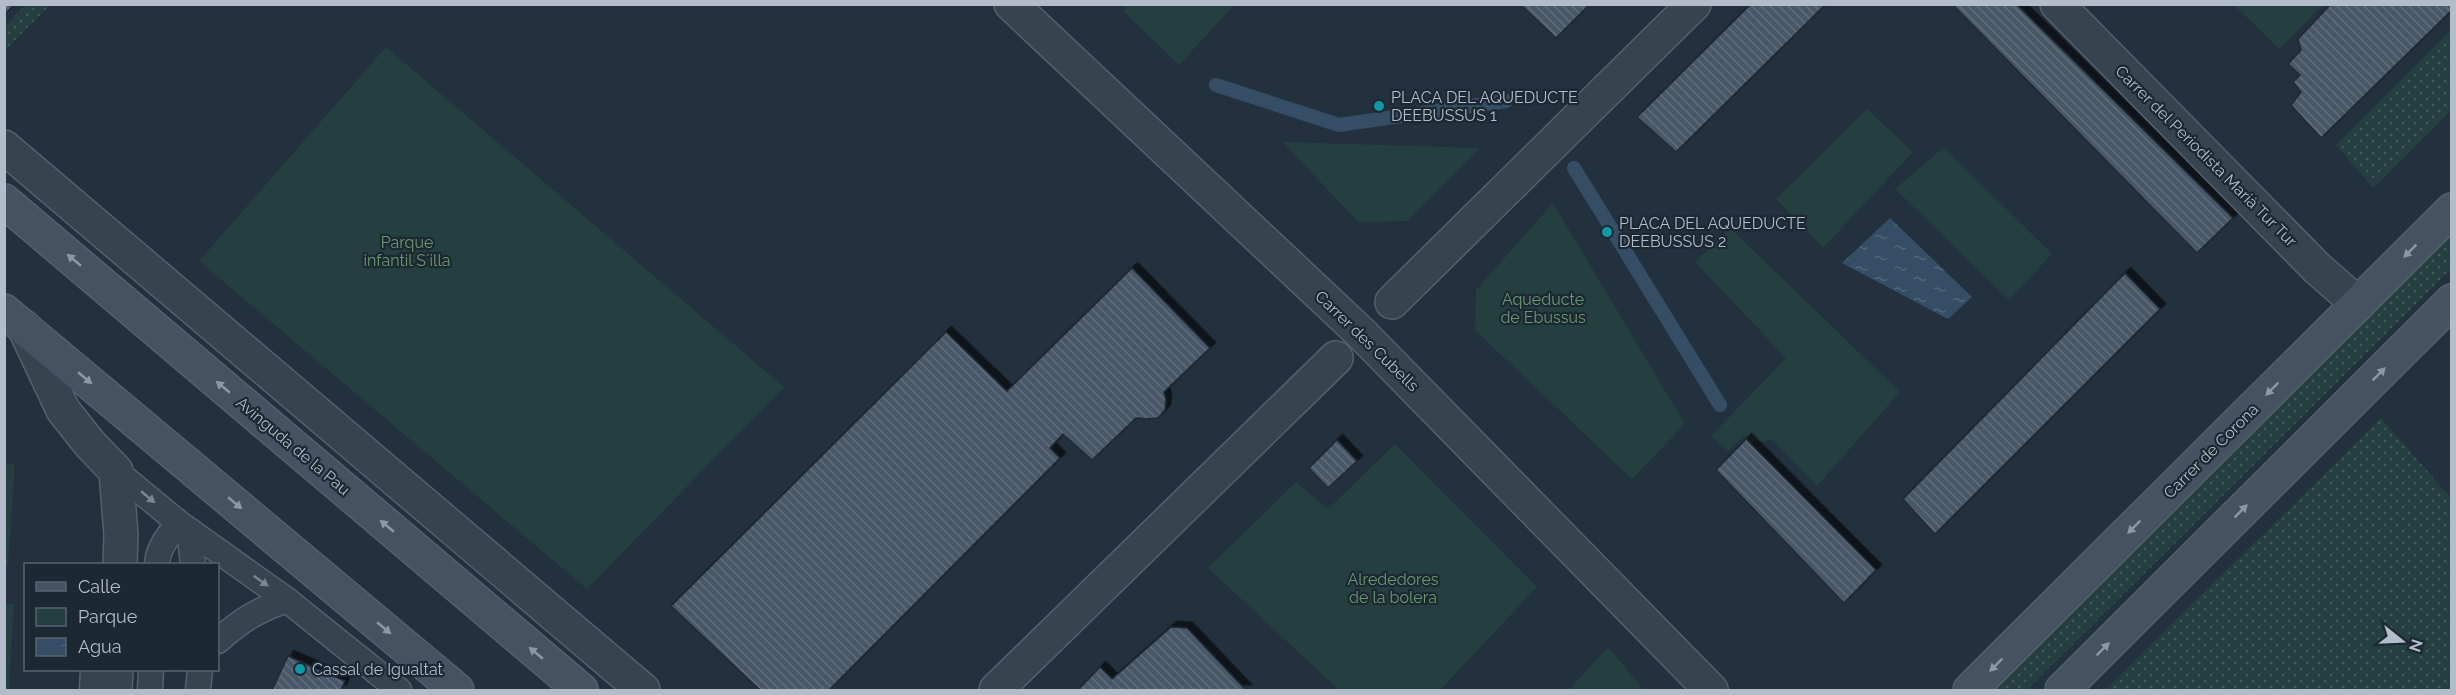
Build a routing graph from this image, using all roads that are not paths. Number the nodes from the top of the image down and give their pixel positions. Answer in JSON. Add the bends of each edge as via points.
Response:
{"nodes":[{"id":1,"x":1011,"y":4,"type":"edge"},
{"id":2,"x":1694,"y":4,"type":"edge"},
{"id":3,"x":2057,"y":4,"type":"edge"},
{"id":4,"x":4,"y":147,"type":"edge"},
{"id":5,"x":4,"y":201,"type":"edge"},
{"id":6,"x":2451,"y":210,"type":"edge"},
{"id":7,"x":2451,"y":301,"type":"edge"},
{"id":8,"x":1392,"y":302,"type":"dead end"},
{"id":9,"x":2358,"y":304,"type":"junction"},
{"id":10,"x":14,"y":319,"type":"edge"},
{"id":11,"x":1336,"y":358,"type":"dead end"},
{"id":12,"x":116,"y":471,"type":"junction"},
{"id":13,"x":184,"y":526,"type":"junction"},
{"id":14,"x":105,"y":563,"type":"edge"},
{"id":15,"x":120,"y":563,"type":"edge"},
{"id":16,"x":157,"y":563,"type":"edge"},
{"id":17,"x":192,"y":563,"type":"edge"},
{"id":18,"x":287,"y":600,"type":"junction"},
{"id":19,"x":219,"y":640,"type":"edge"},
{"id":20,"x":93,"y":671,"type":"edge"},
{"id":21,"x":116,"y":671,"type":"edge"},
{"id":22,"x":151,"y":671,"type":"edge"},
{"id":23,"x":200,"y":671,"type":"edge"},
{"id":24,"x":92,"y":690,"type":"edge"},
{"id":25,"x":116,"y":690,"type":"edge"},
{"id":26,"x":150,"y":690,"type":"edge"},
{"id":27,"x":198,"y":690,"type":"edge"},
{"id":28,"x":399,"y":690,"type":"edge"},
{"id":29,"x":457,"y":690,"type":"edge"},
{"id":30,"x":581,"y":690,"type":"edge"},
{"id":31,"x":643,"y":690,"type":"edge"},
{"id":32,"x":996,"y":690,"type":"edge"},
{"id":33,"x":1711,"y":690,"type":"edge"},
{"id":34,"x":1970,"y":690,"type":"edge"},
{"id":35,"x":2062,"y":690,"type":"edge"}],
"edges":[{"from":1,"to":33,"type":"street","name":"Carrer des Cubells","via":[[1361,333]]},
{"from":2,"to":8,"type":"street"},
{"from":3,"to":9,"type":"street","name":"Carrer del Periodista Marià Tur Tur","via":[[2317,268]]},
{"from":4,"to":31,"type":"street"},
{"from":30,"to":5,"type":"main road","name":"Avinguda de la Pau","one_way":true},
{"from":6,"to":9,"type":"main road","name":"Carrer de Corona","one_way":true},
{"from":35,"to":7,"type":"main road","one_way":true},
{"from":9,"to":34,"type":"main road","name":"Carrer de Corona","one_way":true},
{"from":10,"to":12,"type":"street","via":[[63,410]]},
{"from":10,"to":29,"type":"main road","one_way":true},
{"from":11,"to":32,"type":"street"},
{"from":12,"to":13,"type":"lane","one_way":true},
{"from":12,"to":14,"type":"lane"},
{"from":12,"to":15,"type":"street"},
{"from":13,"to":16,"type":"lane","via":[[167,536]]},
{"from":13,"to":17,"type":"lane"},
{"from":13,"to":18,"type":"lane","one_way":true},
{"from":18,"to":19,"type":"lane","via":[[259,610]]},
{"from":18,"to":28,"type":"lane"},
{"from":20,"to":24,"type":"lane"},
{"from":21,"to":25,"type":"street"},
{"from":22,"to":26,"type":"lane"},
{"from":23,"to":27,"type":"lane"}]}
